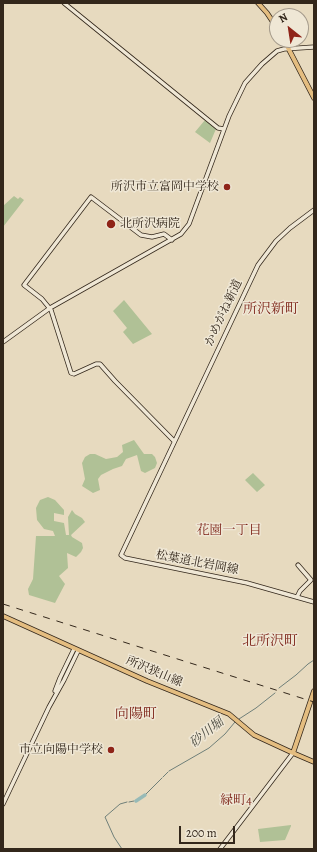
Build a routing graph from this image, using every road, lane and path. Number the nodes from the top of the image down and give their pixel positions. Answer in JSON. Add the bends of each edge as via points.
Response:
{"nodes":[{"id":1,"x":64,"y":3,"type":"edge"},
{"id":2,"x":258,"y":3,"type":"edge"},
{"id":3,"x":269,"y":16,"type":"edge"},
{"id":4,"x":314,"y":47,"type":"edge"},
{"id":5,"x":289,"y":49,"type":"junction"},
{"id":6,"x":314,"y":98,"type":"edge"},
{"id":7,"x":224,"y":129,"type":"junction"},
{"id":8,"x":314,"y":210,"type":"edge"},
{"id":9,"x":172,"y":240,"type":"junction"},
{"id":10,"x":50,"y":308,"type":"junction"},
{"id":11,"x":3,"y":342,"type":"edge"},
{"id":12,"x":174,"y":441,"type":"junction"},
{"id":13,"x":121,"y":555,"type":"joint"},
{"id":14,"x":298,"y":565,"type":"dead end"},
{"id":15,"x":297,"y":597,"type":"junction"},
{"id":16,"x":314,"y":602,"type":"edge"},
{"id":17,"x":3,"y":616,"type":"edge"},
{"id":18,"x":76,"y":650,"type":"junction"},
{"id":19,"x":314,"y":690,"type":"edge"},
{"id":20,"x":293,"y":753,"type":"junction"},
{"id":21,"x":314,"y":762,"type":"edge"},
{"id":22,"x":3,"y":804,"type":"edge"},
{"id":23,"x":220,"y":849,"type":"edge"}],
"edges":[{"from":1,"to":7,"type":"street","via":[[218,128]]},
{"from":2,"to":3,"type":"main road"},
{"from":4,"to":5,"type":"street"},
{"from":5,"to":6,"type":"main road"},
{"from":5,"to":7,"type":"street","via":[[274,53],[245,83]]},
{"from":7,"to":9,"type":"street","via":[[189,224]]},
{"from":8,"to":12,"type":"street","name":"かめがね新道","via":[[280,237],[260,261]]},
{"from":9,"to":10,"type":"street"},
{"from":9,"to":10,"type":"street","via":[[164,234],[149,237],[141,235],[91,198],[24,285]]},
{"from":10,"to":11,"type":"street"},
{"from":10,"to":12,"type":"street","via":[[72,373],[100,364]]},
{"from":12,"to":13,"type":"street","name":"かめがね新道"},
{"from":13,"to":15,"type":"street","name":"松葉道北岩岡線","via":[[133,560],[247,583]]},
{"from":14,"to":15,"type":"street","via":[[311,580]]},
{"from":15,"to":16,"type":"street","name":"松葉道北岩岡線"},
{"from":17,"to":18,"type":"main road","name":"所沢狭山線"},
{"from":18,"to":20,"type":"main road","name":"所沢狭山線","via":[[228,714],[254,735]]},
{"from":18,"to":22,"type":"street","via":[[60,678]]},
{"from":19,"to":20,"type":"main road"},
{"from":20,"to":21,"type":"main road","name":"所沢狭山線"},
{"from":20,"to":23,"type":"street"}]}
